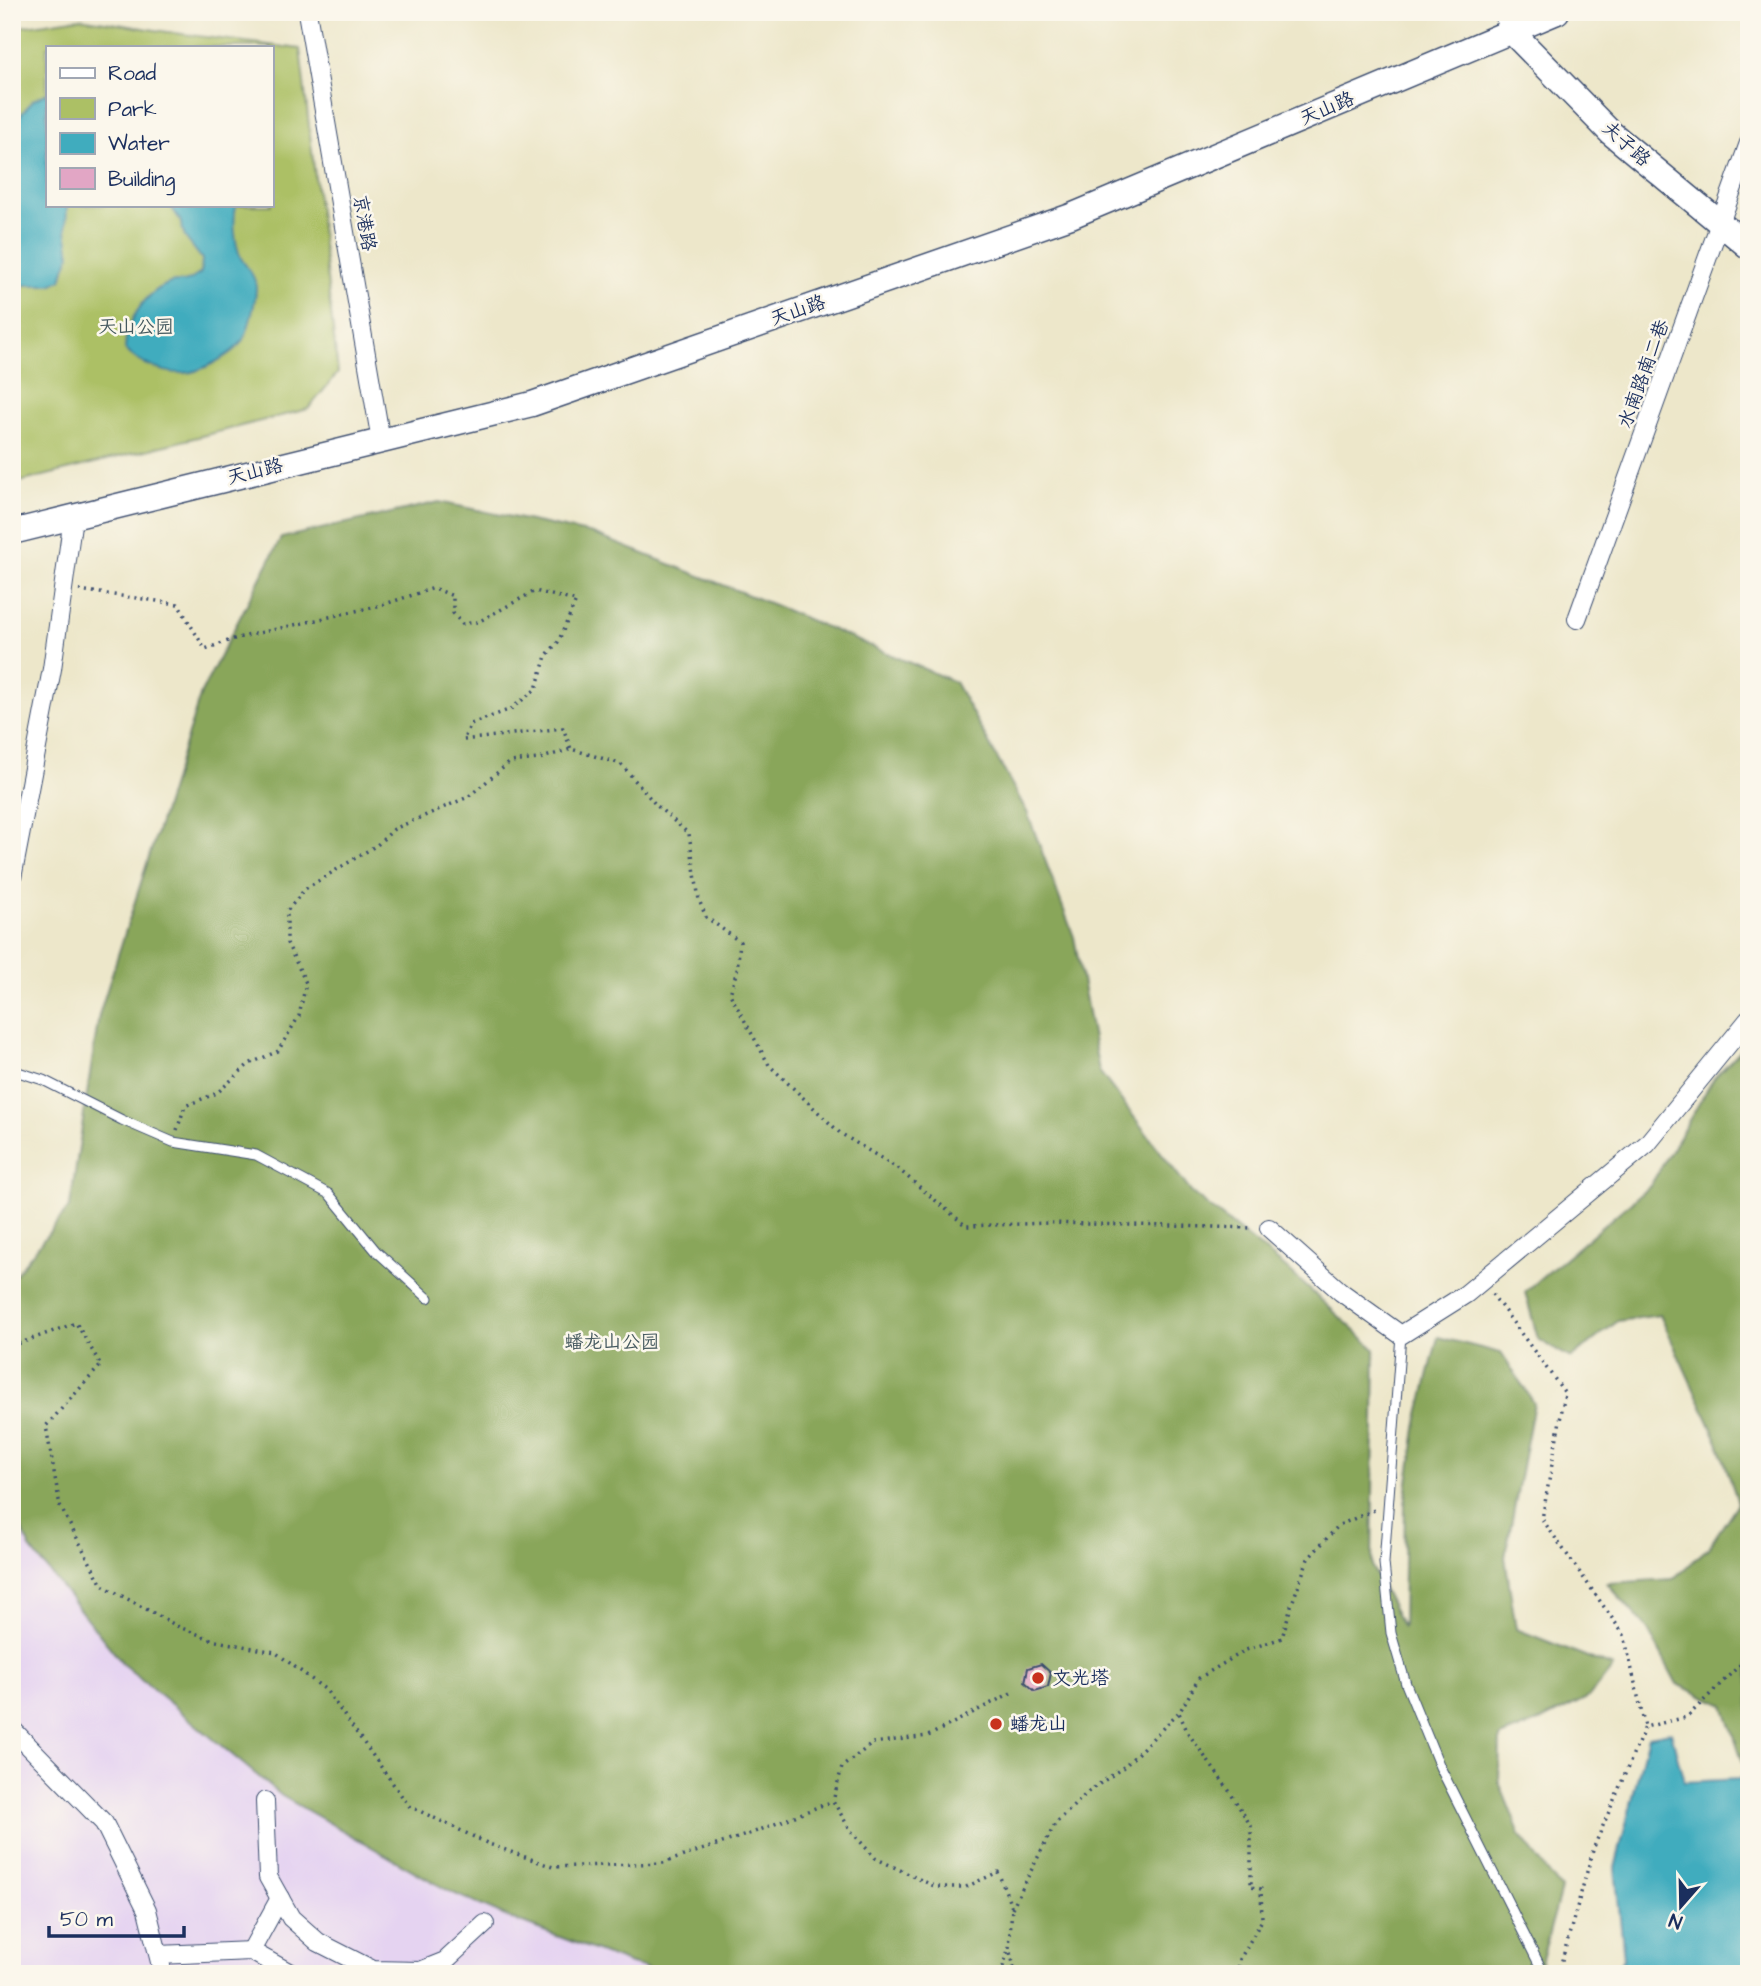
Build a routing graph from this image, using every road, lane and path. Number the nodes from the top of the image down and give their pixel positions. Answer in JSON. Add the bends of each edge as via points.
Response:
{"nodes":[{"id":1,"x":307,"y":12,"type":"edge"},
{"id":2,"x":1557,"y":12,"type":"edge"},
{"id":3,"x":1507,"y":22,"type":"edge"},
{"id":4,"x":1749,"y":143,"type":"edge"},
{"id":5,"x":1720,"y":225,"type":"junction"},
{"id":6,"x":1749,"y":247,"type":"edge"},
{"id":7,"x":380,"y":441,"type":"junction"},
{"id":8,"x":73,"y":517,"type":"junction"},
{"id":9,"x":12,"y":532,"type":"edge"},
{"id":10,"x":63,"y":588,"type":"junction"},
{"id":11,"x":1577,"y":619,"type":"dead end"},
{"id":12,"x":570,"y":749,"type":"junction"},
{"id":13,"x":12,"y":878,"type":"edge"},
{"id":14,"x":1749,"y":1019,"type":"edge"},
{"id":15,"x":12,"y":1070,"type":"edge"},
{"id":16,"x":173,"y":1142,"type":"junction"},
{"id":17,"x":1269,"y":1228,"type":"joint"},
{"id":18,"x":1482,"y":1281,"type":"junction"},
{"id":19,"x":428,"y":1298,"type":"dead end"},
{"id":20,"x":1401,"y":1335,"type":"junction"},
{"id":21,"x":12,"y":1346,"type":"edge"},
{"id":22,"x":1388,"y":1504,"type":"junction"},
{"id":23,"x":1749,"y":1656,"type":"edge"},
{"id":24,"x":1011,"y":1693,"type":"dead end"},
{"id":25,"x":1179,"y":1713,"type":"junction"},
{"id":26,"x":1645,"y":1727,"type":"junction"},
{"id":27,"x":12,"y":1729,"type":"edge"},
{"id":28,"x":265,"y":1801,"type":"dead end"},
{"id":29,"x":833,"y":1801,"type":"junction"},
{"id":30,"x":280,"y":1898,"type":"junction"},
{"id":31,"x":1012,"y":1908,"type":"junction"},
{"id":32,"x":485,"y":1924,"type":"dead end"},
{"id":33,"x":1009,"y":1948,"type":"junction"},
{"id":34,"x":251,"y":1951,"type":"junction"},
{"id":35,"x":159,"y":1955,"type":"junction"},
{"id":36,"x":423,"y":1972,"type":"edge"},
{"id":37,"x":163,"y":1974,"type":"edge"},
{"id":38,"x":292,"y":1974,"type":"edge"},
{"id":39,"x":1001,"y":1974,"type":"edge"},
{"id":40,"x":1016,"y":1974,"type":"edge"},
{"id":41,"x":1237,"y":1974,"type":"edge"},
{"id":42,"x":1544,"y":1974,"type":"edge"},
{"id":43,"x":1558,"y":1974,"type":"edge"}],
"edges":[{"from":1,"to":7,"type":"street","name":"京港路"},
{"from":2,"to":3,"type":"street","name":"天山路"},
{"from":3,"to":5,"type":"street","name":"夫子路","via":[[1611,133]]},
{"from":3,"to":7,"type":"street","name":"天山路","via":[[1071,216],[532,404]]},
{"from":4,"to":5,"type":"street","name":"水南路南二巷"},
{"from":5,"to":6,"type":"street","name":"夫子路"},
{"from":5,"to":11,"type":"street","name":"水南路南二巷"},
{"from":7,"to":8,"type":"street","name":"天山路"},
{"from":8,"to":9,"type":"street","name":"天山路"},
{"from":8,"to":10,"type":"street"},
{"from":10,"to":12,"type":"path","via":[[178,604],[205,649],[435,588],[453,596],[453,614],[462,624],[478,622],[535,591],[576,601],[558,642],[546,656],[536,689],[511,709],[471,723],[463,740],[563,729]]},
{"from":10,"to":13,"type":"street"},
{"from":12,"to":16,"type":"path","via":[[510,762],[468,797],[394,829],[377,845],[305,889],[286,911],[287,943],[306,983],[299,1016],[278,1051],[249,1064],[217,1093],[186,1106]]},
{"from":12,"to":17,"type":"path","via":[[621,764],[656,805],[690,834],[699,900],[706,918],[740,942],[730,994],[769,1065],[840,1133],[897,1168],[966,1227],[1049,1223]]},
{"from":14,"to":18,"type":"street","via":[[1647,1144]]},
{"from":15,"to":16,"type":"lane","via":[[43,1080]]},
{"from":16,"to":19,"type":"lane","via":[[256,1155],[330,1194],[376,1251]]},
{"from":17,"to":20,"type":"street","via":[[1341,1292]]},
{"from":18,"to":20,"type":"street"},
{"from":18,"to":26,"type":"path","via":[[1564,1393],[1542,1519],[1624,1635]]},
{"from":20,"to":22,"type":"lane"},
{"from":21,"to":29,"type":"path","via":[[76,1323],[102,1365],[46,1426],[60,1506],[102,1585],[179,1627],[216,1641],[275,1652],[326,1690],[409,1806],[553,1867],[663,1863]]},
{"from":22,"to":25,"type":"path","via":[[1339,1525],[1308,1559],[1282,1638],[1246,1650],[1199,1678]]},
{"from":22,"to":42,"type":"lane","via":[[1384,1563],[1391,1633],[1406,1684],[1440,1767]]},
{"from":23,"to":26,"type":"path","via":[[1687,1717]]},
{"from":24,"to":29,"type":"path","via":[[928,1736],[873,1743],[842,1767]]},
{"from":25,"to":31,"type":"path","via":[[1055,1824]]},
{"from":25,"to":41,"type":"path","via":[[1251,1826],[1251,1886],[1261,1889],[1262,1920],[1240,1959]]},
{"from":26,"to":43,"type":"path","via":[[1594,1847]]},
{"from":27,"to":35,"type":"street","via":[[104,1823],[147,1910]]},
{"from":28,"to":30,"type":"street","via":[[268,1877]]},
{"from":29,"to":31,"type":"path","via":[[851,1831],[876,1858],[936,1887],[966,1887],[998,1872]]},
{"from":30,"to":34,"type":"street"},
{"from":30,"to":36,"type":"street","via":[[291,1918],[318,1942],[373,1970]]},
{"from":31,"to":33,"type":"path"},
{"from":32,"to":36,"type":"street","via":[[446,1961]]},
{"from":33,"to":39,"type":"path"},
{"from":33,"to":40,"type":"path"},
{"from":34,"to":35,"type":"street"},
{"from":34,"to":38,"type":"street"},
{"from":35,"to":37,"type":"street"}]}
